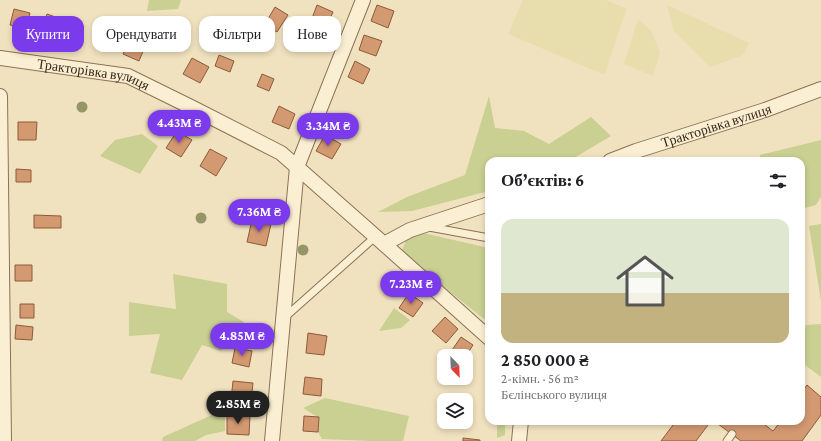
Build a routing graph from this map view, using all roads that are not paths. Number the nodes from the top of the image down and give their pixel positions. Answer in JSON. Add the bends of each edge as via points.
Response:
{"nodes":[{"id":1,"x":362,"y":0,"type":"edge"},
{"id":2,"x":0,"y":58,"type":"edge"},
{"id":3,"x":821,"y":89,"type":"edge"},
{"id":4,"x":0,"y":96,"type":"edge"},
{"id":5,"x":621,"y":157,"type":"edge"},
{"id":6,"x":297,"y":167,"type":"junction"},
{"id":7,"x":485,"y":205,"type":"edge"},
{"id":8,"x":423,"y":226,"type":"junction"},
{"id":9,"x":485,"y":237,"type":"edge"},
{"id":10,"x":379,"y":240,"type":"junction"},
{"id":11,"x":284,"y":319,"type":"junction"},
{"id":12,"x":485,"y":334,"type":"edge"},
{"id":13,"x":521,"y":425,"type":"edge"},
{"id":14,"x":732,"y":434,"type":"dead end"},
{"id":15,"x":4,"y":441,"type":"edge"},
{"id":16,"x":272,"y":441,"type":"edge"},
{"id":17,"x":519,"y":441,"type":"edge"},
{"id":18,"x":727,"y":441,"type":"edge"}],
"edges":[{"from":1,"to":6,"type":"street"},
{"from":2,"to":6,"type":"street","name":"Тракторівка вулиця","via":[[128,76],[281,153]]},
{"from":3,"to":5,"type":"street","name":"Тракторівка вулиця"},
{"from":4,"to":15,"type":"street"},
{"from":6,"to":10,"type":"street","name":"Тракторівка вулиця"},
{"from":6,"to":11,"type":"street"},
{"from":7,"to":8,"type":"street"},
{"from":8,"to":9,"type":"lane"},
{"from":8,"to":10,"type":"street"},
{"from":10,"to":11,"type":"lane"},
{"from":10,"to":12,"type":"street","name":"Тракторівка вулиця"},
{"from":11,"to":16,"type":"street"},
{"from":13,"to":17,"type":"street"},
{"from":14,"to":18,"type":"lane"}]}
